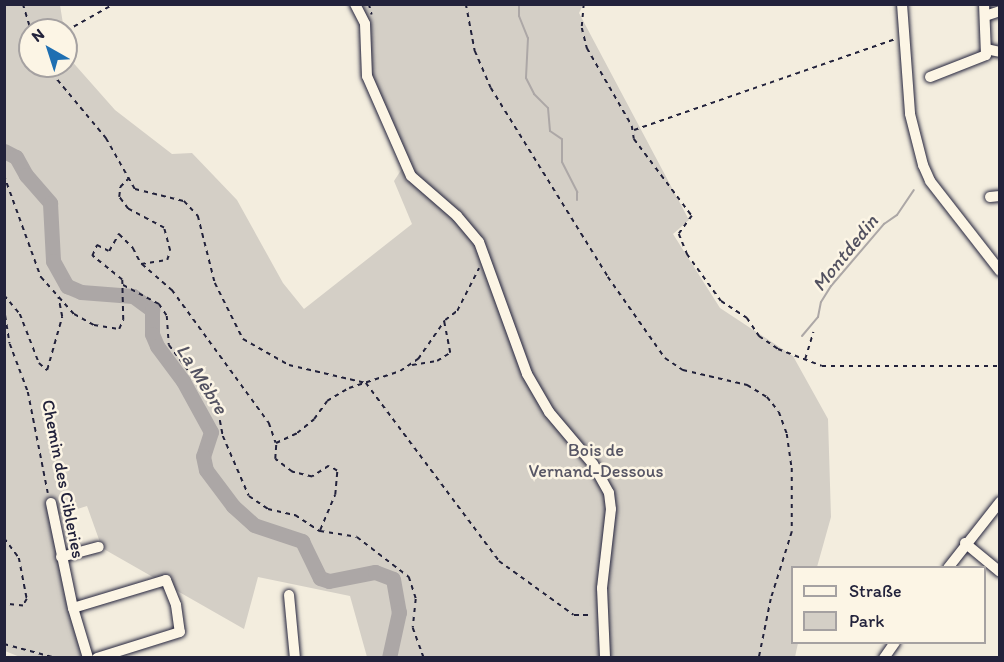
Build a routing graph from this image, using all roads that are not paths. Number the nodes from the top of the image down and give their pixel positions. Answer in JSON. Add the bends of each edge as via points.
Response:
{"nodes":[{"id":1,"x":355,"y":4,"type":"edge"},
{"id":2,"x":902,"y":4,"type":"edge"},
{"id":3,"x":985,"y":10,"type":"edge"},
{"id":4,"x":999,"y":11,"type":"edge"},
{"id":5,"x":986,"y":49,"type":"junction"},
{"id":6,"x":999,"y":52,"type":"edge"},
{"id":7,"x":930,"y":76,"type":"dead end"},
{"id":8,"x":999,"y":271,"type":"edge"},
{"id":9,"x":999,"y":502,"type":"edge"},
{"id":10,"x":51,"y":503,"type":"road end"},
{"id":11,"x":965,"y":543,"type":"junction"},
{"id":12,"x":99,"y":547,"type":"dead end"},
{"id":13,"x":61,"y":557,"type":"junction"},
{"id":14,"x":949,"y":566,"type":"edge"},
{"id":15,"x":999,"y":572,"type":"edge"},
{"id":16,"x":289,"y":595,"type":"dead end"},
{"id":17,"x":73,"y":608,"type":"junction"},
{"id":18,"x":894,"y":644,"type":"edge"},
{"id":19,"x":88,"y":657,"type":"edge"},
{"id":20,"x":98,"y":657,"type":"edge"},
{"id":21,"x":295,"y":657,"type":"edge"},
{"id":22,"x":605,"y":657,"type":"edge"},
{"id":23,"x":884,"y":657,"type":"edge"}],
"edges":[{"from":1,"to":22,"type":"street","via":[[365,24],[367,76],[411,176],[457,216],[487,258],[527,374],[549,412],[593,464],[609,493],[602,616]]},
{"from":2,"to":8,"type":"street","via":[[910,114],[923,165],[930,182]]},
{"from":3,"to":4,"type":"street"},
{"from":3,"to":5,"type":"street"},
{"from":5,"to":6,"type":"street"},
{"from":5,"to":7,"type":"street","via":[[981,58]]},
{"from":9,"to":11,"type":"street"},
{"from":10,"to":13,"type":"street","name":"Chemin des Cibleries"},
{"from":11,"to":14,"type":"street"},
{"from":11,"to":15,"type":"street"},
{"from":12,"to":13,"type":"street"},
{"from":13,"to":17,"type":"street","name":"Chemin des Cibleries"},
{"from":16,"to":21,"type":"street"},
{"from":17,"to":19,"type":"street","name":"Chemin des Cibleries"},
{"from":17,"to":20,"type":"street","via":[[166,580],[177,605],[180,632]]},
{"from":18,"to":23,"type":"street"}]}
